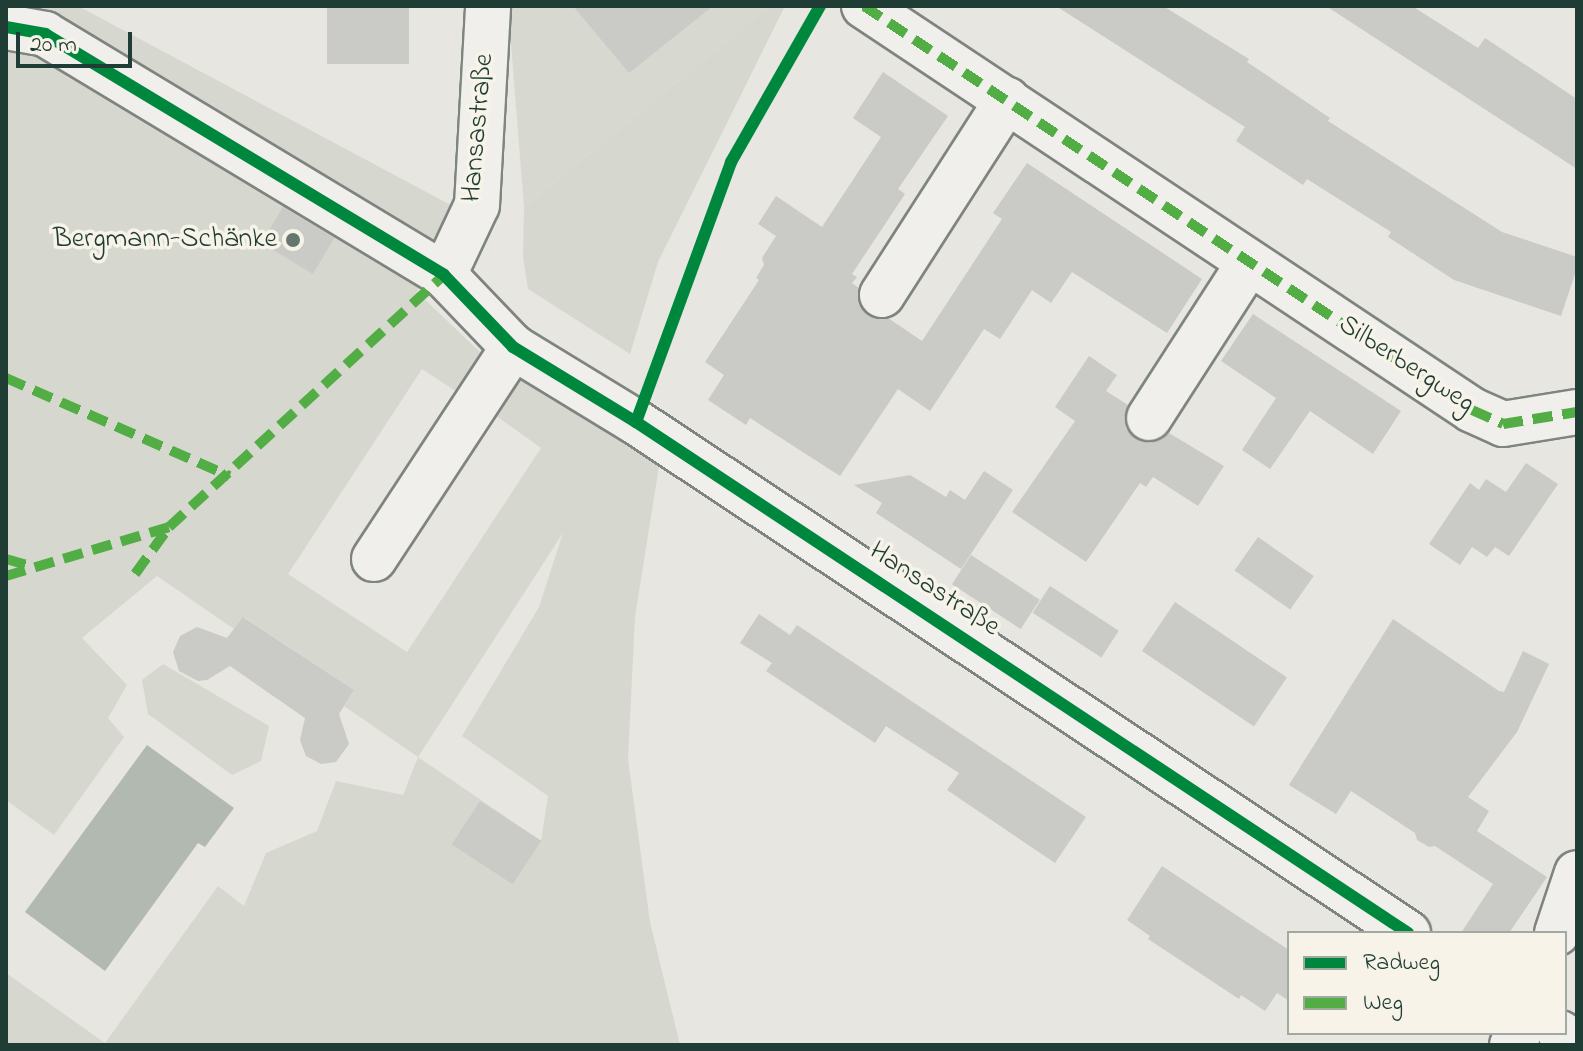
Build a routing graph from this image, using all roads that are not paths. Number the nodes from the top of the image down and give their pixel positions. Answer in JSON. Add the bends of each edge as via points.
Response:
{"nodes":[{"id":1,"x":488,"y":6,"type":"edge"},
{"id":2,"x":864,"y":6,"type":"edge"},
{"id":3,"x":6,"y":27,"type":"edge"},
{"id":4,"x":1007,"y":100,"type":"junction"},
{"id":5,"x":1249,"y":263,"type":"junction"},
{"id":6,"x":444,"y":275,"type":"junction"},
{"id":7,"x":882,"y":295,"type":"dead end"},
{"id":8,"x":513,"y":347,"type":"junction"},
{"id":9,"x":1577,"y":412,"type":"edge"},
{"id":10,"x":1149,"y":418,"type":"dead end"},
{"id":11,"x":374,"y":559,"type":"dead end"},
{"id":12,"x":1577,"y":873,"type":"edge"},
{"id":13,"x":1405,"y":931,"type":"edge"},
{"id":14,"x":1558,"y":931,"type":"edge"}],
"edges":[{"from":1,"to":6,"type":"street","name":"Hansastraße","via":[[477,205]]},
{"from":2,"to":4,"type":"street","name":"Silberbergweg"},
{"from":3,"to":6,"type":"street","via":[[45,34]]},
{"from":4,"to":5,"type":"street","name":"Silberbergweg"},
{"from":4,"to":7,"type":"street"},
{"from":5,"to":9,"type":"street","name":"Silberbergweg","via":[[1472,410],[1503,424]]},
{"from":5,"to":10,"type":"street"},
{"from":6,"to":8,"type":"street","name":"Hansastraße"},
{"from":8,"to":11,"type":"street"},
{"from":8,"to":13,"type":"street","name":"Hansastraße","via":[[636,422]]},
{"from":12,"to":14,"type":"street"}]}
